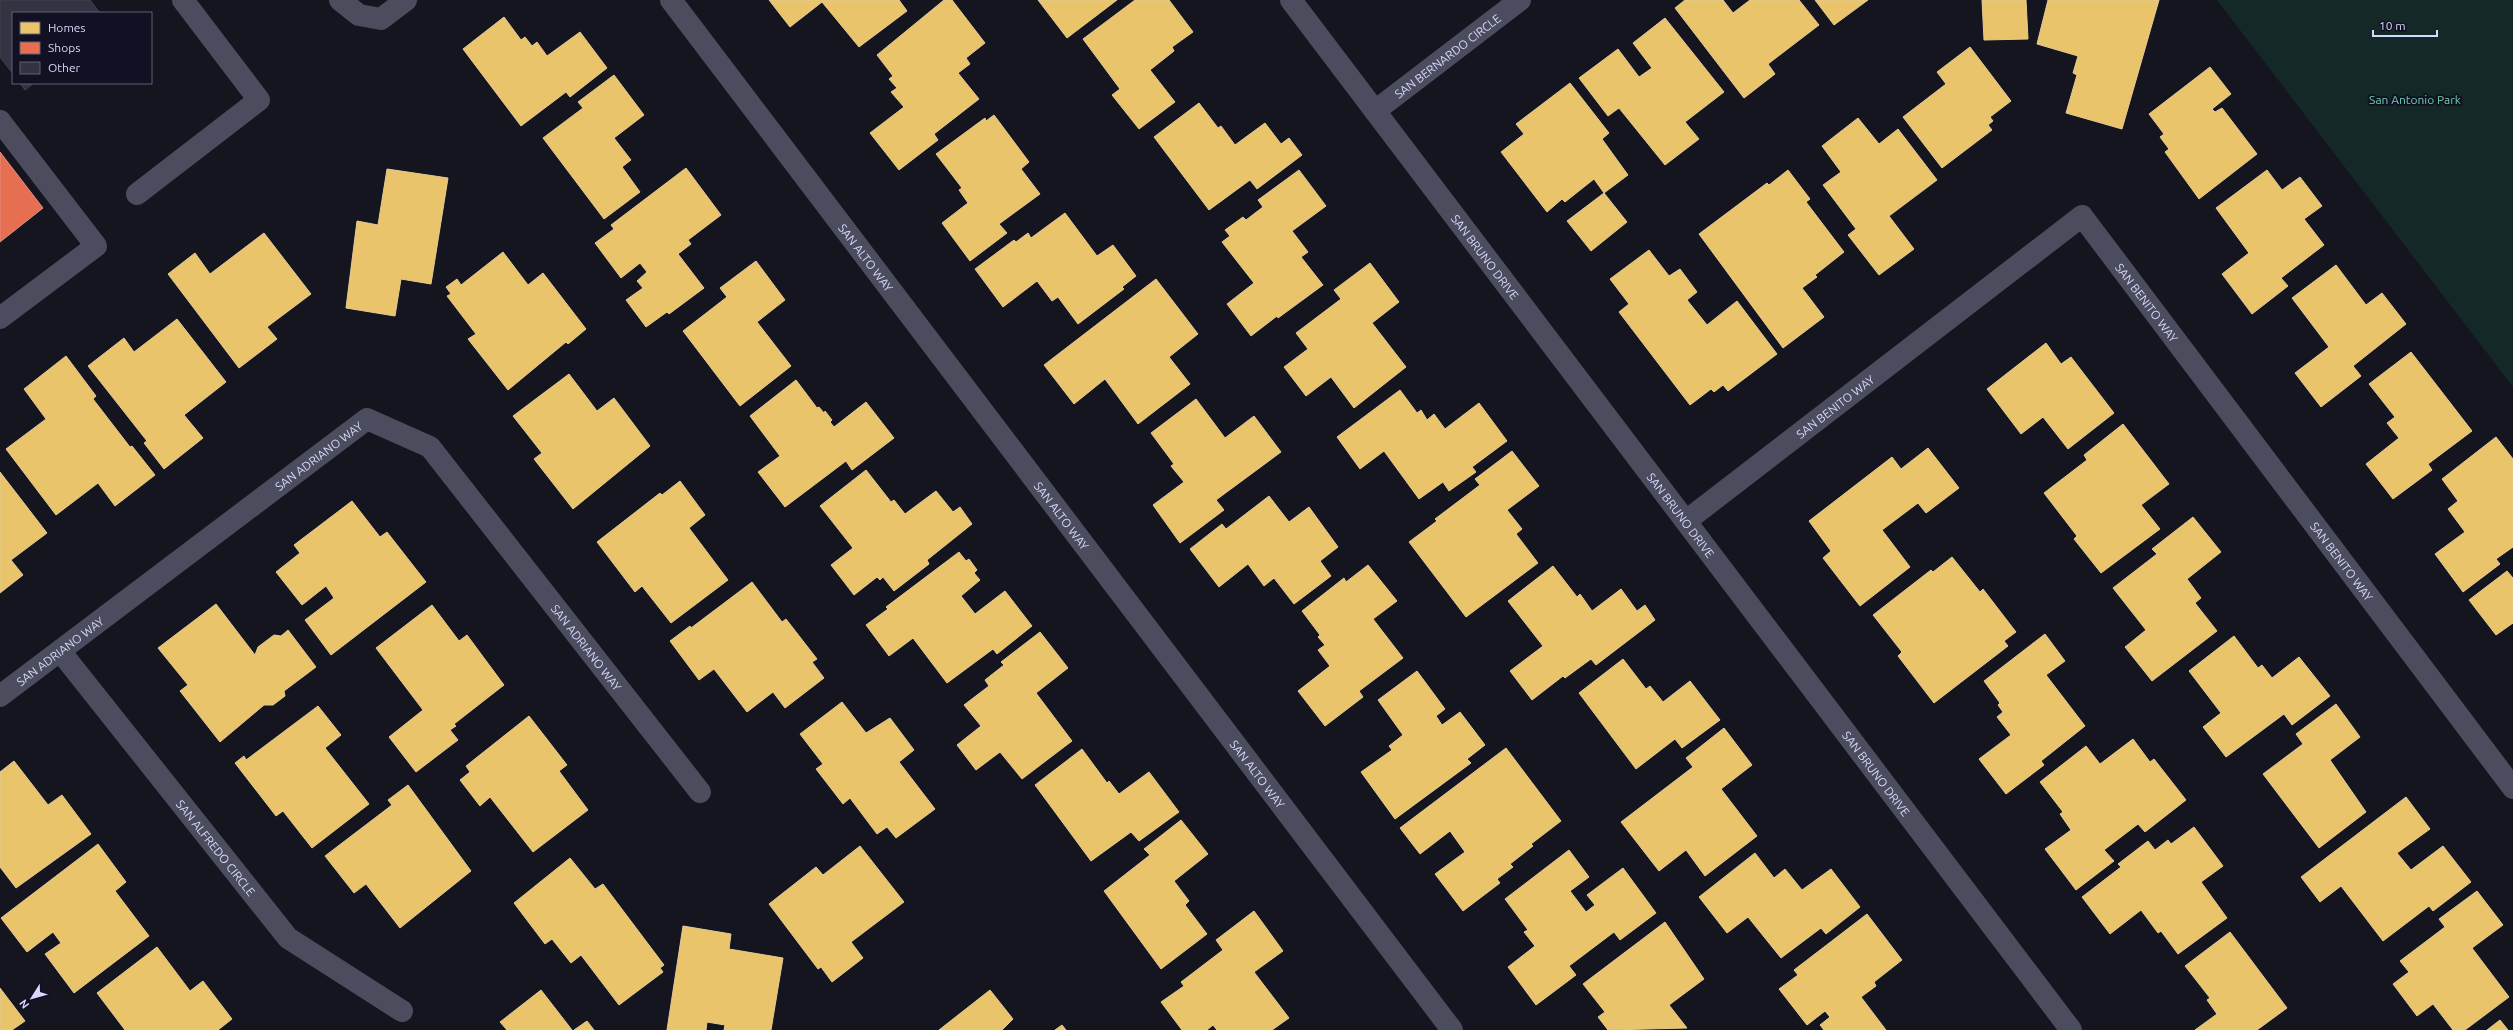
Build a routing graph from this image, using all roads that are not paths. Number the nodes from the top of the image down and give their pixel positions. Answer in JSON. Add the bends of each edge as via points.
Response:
{"nodes":[{"id":1,"x":182,"y":0,"type":"edge"},
{"id":2,"x":340,"y":0,"type":"edge"},
{"id":3,"x":406,"y":0,"type":"edge"},
{"id":4,"x":671,"y":0,"type":"edge"},
{"id":5,"x":1291,"y":0,"type":"edge"},
{"id":6,"x":1520,"y":0,"type":"edge"},
{"id":7,"x":1375,"y":111,"type":"junction"},
{"id":8,"x":0,"y":121,"type":"edge"},
{"id":9,"x":137,"y":194,"type":"dead end"},
{"id":10,"x":0,"y":318,"type":"edge"},
{"id":11,"x":1686,"y":521,"type":"junction"},
{"id":12,"x":60,"y":651,"type":"junction"},
{"id":13,"x":0,"y":696,"type":"edge"},
{"id":14,"x":2513,"y":788,"type":"edge"},
{"id":15,"x":700,"y":792,"type":"dead end"},
{"id":16,"x":402,"y":1011,"type":"dead end"},
{"id":17,"x":1452,"y":1030,"type":"edge"},
{"id":18,"x":2071,"y":1030,"type":"edge"}],
"edges":[{"from":1,"to":9,"type":"street","via":[[259,100]]},
{"from":2,"to":3,"type":"street","via":[[359,15],[381,20]]},
{"from":4,"to":17,"type":"street","name":"SAN ALTO WAY"},
{"from":5,"to":7,"type":"street","name":"SAN BRUNO DRIVE"},
{"from":6,"to":7,"type":"street","name":"SAN BERNARDO CIRCLE"},
{"from":7,"to":11,"type":"street","name":"SAN BRUNO DRIVE"},
{"from":8,"to":10,"type":"street","via":[[96,246]]},
{"from":11,"to":14,"type":"street","name":"SAN BENITO WAY","via":[[2082,216]]},
{"from":11,"to":18,"type":"street","name":"SAN BRUNO DRIVE"},
{"from":12,"to":13,"type":"street","name":"SAN ADRIANO WAY"},
{"from":12,"to":15,"type":"street","name":"SAN ADRIANO WAY","via":[[367,419],[430,447]]},
{"from":12,"to":16,"type":"street","name":"SAN ALFREDO CIRCLE","via":[[288,938]]}]}
